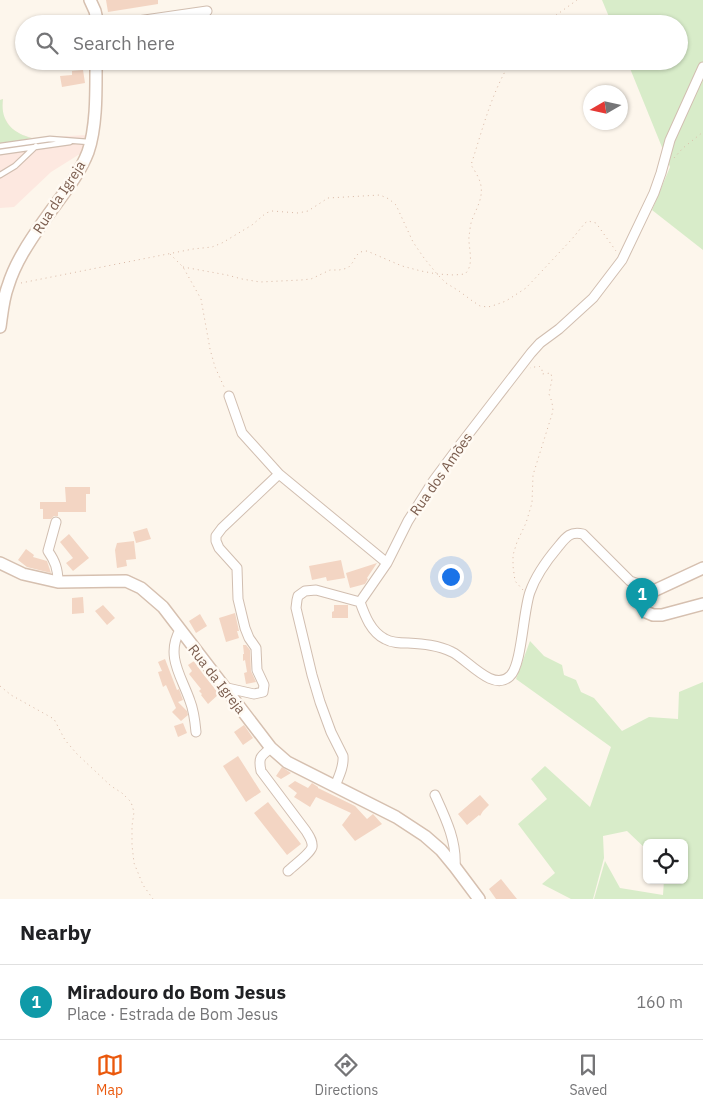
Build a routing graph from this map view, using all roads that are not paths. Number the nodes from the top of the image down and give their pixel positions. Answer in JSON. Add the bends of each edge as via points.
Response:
{"nodes":[{"id":1,"x":90,"y":0,"type":"edge"},
{"id":2,"x":207,"y":11,"type":"dead end"},
{"id":3,"x":96,"y":15,"type":"edge"},
{"id":4,"x":179,"y":15,"type":"edge"},
{"id":5,"x":703,"y":67,"type":"edge"},
{"id":6,"x":96,"y":70,"type":"edge"},
{"id":7,"x":77,"y":141,"type":"junction"},
{"id":8,"x":91,"y":142,"type":"junction"},
{"id":9,"x":0,"y":146,"type":"edge"},
{"id":10,"x":36,"y":146,"type":"junction"},
{"id":11,"x":2,"y":151,"type":"edge"},
{"id":12,"x":0,"y":156,"type":"edge"},
{"id":13,"x":0,"y":175,"type":"edge"},
{"id":14,"x":0,"y":327,"type":"edge"},
{"id":15,"x":229,"y":396,"type":"road end"},
{"id":16,"x":278,"y":474,"type":"junction"},
{"id":17,"x":56,"y":522,"type":"dead end"},
{"id":18,"x":0,"y":563,"type":"edge"},
{"id":19,"x":387,"y":563,"type":"junction"},
{"id":20,"x":703,"y":568,"type":"edge"},
{"id":21,"x":58,"y":582,"type":"junction"},
{"id":22,"x":655,"y":590,"type":"junction"},
{"id":23,"x":360,"y":602,"type":"junction"},
{"id":24,"x":703,"y":604,"type":"edge"},
{"id":25,"x":180,"y":630,"type":"junction"},
{"id":26,"x":223,"y":688,"type":"junction"},
{"id":27,"x":196,"y":732,"type":"dead end"},
{"id":28,"x":271,"y":748,"type":"junction"},
{"id":29,"x":335,"y":786,"type":"junction"},
{"id":30,"x":435,"y":795,"type":"dead end"},
{"id":31,"x":455,"y":866,"type":"junction"},
{"id":32,"x":288,"y":871,"type":"dead end"},
{"id":33,"x":479,"y":899,"type":"edge"}],
"edges":[{"from":1,"to":3,"type":"street"},
{"from":2,"to":4,"type":"street"},
{"from":5,"to":19,"type":"street","name":"Rua dos Amões","via":[[670,140],[654,193],[622,260],[593,298],[531,353],[430,487]]},
{"from":6,"to":8,"type":"street","name":"Rua da Igreja"},
{"from":7,"to":8,"type":"lane"},
{"from":7,"to":9,"type":"lane","via":[[50,139]]},
{"from":7,"to":10,"type":"lane"},
{"from":8,"to":14,"type":"street","name":"Rua da Igreja","via":[[76,176],[17,265],[8,286]]},
{"from":10,"to":11,"type":"lane"},
{"from":10,"to":13,"type":"lane"},
{"from":11,"to":12,"type":"lane"},
{"from":15,"to":16,"type":"street","via":[[242,433]]},
{"from":16,"to":19,"type":"street"},
{"from":16,"to":26,"type":"street","via":[[216,536],[219,548],[237,568],[238,599],[245,628],[256,648],[257,670],[264,685],[263,692],[254,694]]},
{"from":17,"to":21,"type":"street","via":[[48,551],[56,563]]},
{"from":18,"to":21,"type":"street","name":"Rua da Igreja","via":[[23,574]]},
{"from":19,"to":23,"type":"street","name":"Rua dos Amões"},
{"from":20,"to":22,"type":"street"},
{"from":21,"to":25,"type":"street","name":"Rua da Igreja","via":[[126,581],[141,588],[163,607]]},
{"from":22,"to":23,"type":"street","via":[[630,582],[583,534],[570,534],[549,558],[530,592],[515,671],[503,681],[485,676],[441,647],[386,640],[372,627]]},
{"from":22,"to":24,"type":"street","via":[[647,594],[643,603],[646,612],[653,615]]},
{"from":23,"to":29,"type":"street","via":[[316,590],[305,591],[297,600],[296,608],[312,675],[344,760]]},
{"from":25,"to":26,"type":"street","name":"Rua da Igreja"},
{"from":25,"to":27,"type":"street","via":[[174,654],[195,716]]},
{"from":26,"to":28,"type":"street","name":"Rua da Igreja"},
{"from":28,"to":29,"type":"street","name":"Rua da Igreja","via":[[287,762]]},
{"from":28,"to":32,"type":"street","via":[[261,756],[261,770],[306,831],[312,846]]},
{"from":29,"to":31,"type":"street","name":"Rua da Igreja","via":[[396,817],[425,836]]},
{"from":30,"to":31,"type":"street","via":[[453,842]]},
{"from":31,"to":33,"type":"street","name":"Rua da Igreja"}]}
